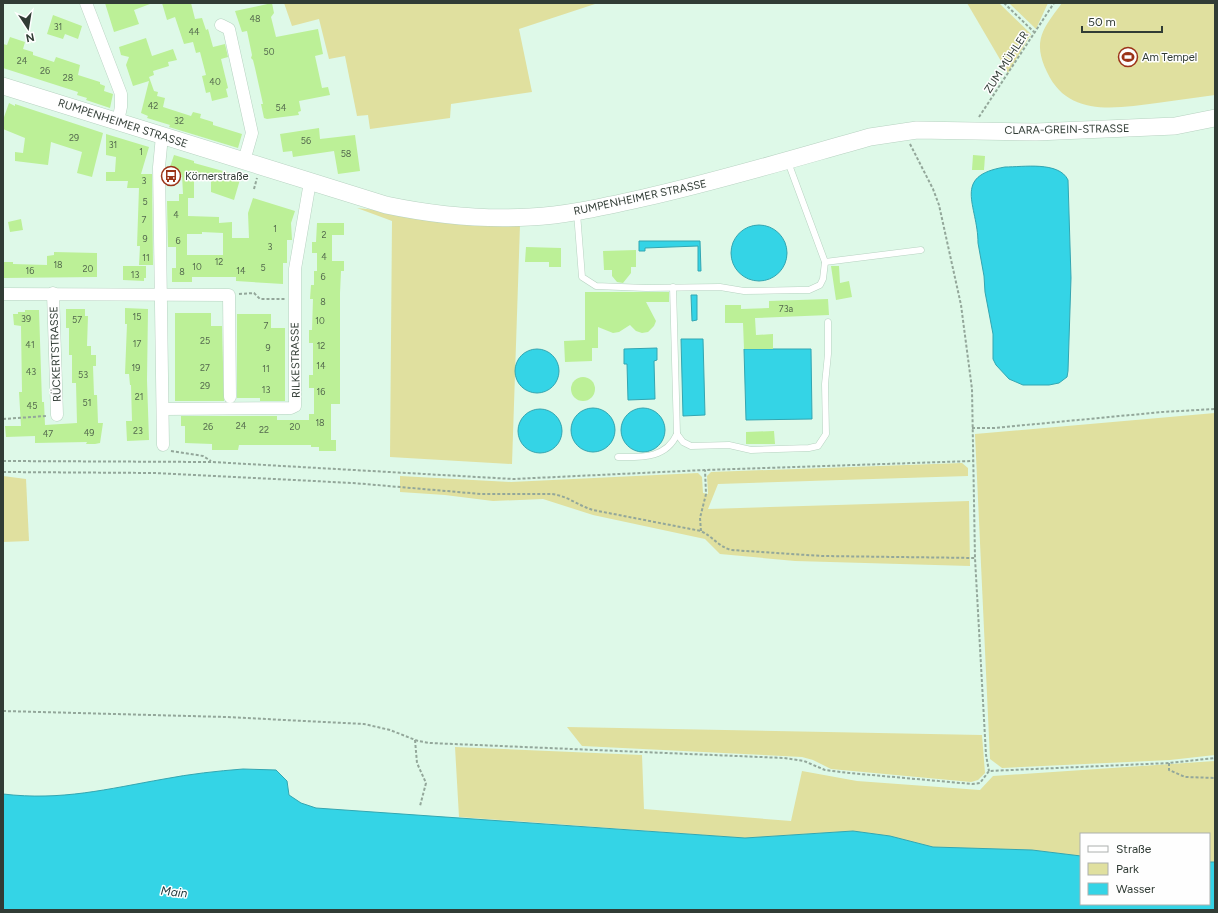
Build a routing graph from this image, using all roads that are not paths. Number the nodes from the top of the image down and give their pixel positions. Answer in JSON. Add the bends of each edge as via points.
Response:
{"nodes":[{"id":1,"x":86,"y":3,"type":"edge"},
{"id":2,"x":221,"y":25,"type":"dead end"},
{"id":3,"x":3,"y":86,"type":"edge"},
{"id":4,"x":1215,"y":118,"type":"edge"},
{"id":5,"x":118,"y":121,"type":"junction"},
{"id":6,"x":910,"y":131,"type":"joint"},
{"id":7,"x":162,"y":136,"type":"junction"},
{"id":8,"x":788,"y":160,"type":"junction"},
{"id":9,"x":244,"y":161,"type":"junction"},
{"id":10,"x":310,"y":182,"type":"junction"},
{"id":11,"x":577,"y":211,"type":"junction"},
{"id":12,"x":921,"y":250,"type":"dead end"},
{"id":13,"x":825,"y":262,"type":"junction"},
{"id":14,"x":673,"y":287,"type":"junction"},
{"id":15,"x":53,"y":293,"type":"junction"},
{"id":16,"x":3,"y":294,"type":"edge"},
{"id":17,"x":161,"y":294,"type":"junction"},
{"id":18,"x":828,"y":322,"type":"dead end"},
{"id":19,"x":230,"y":397,"type":"dead end"},
{"id":20,"x":163,"y":409,"type":"junction"},
{"id":21,"x":57,"y":415,"type":"road end"},
{"id":22,"x":677,"y":434,"type":"junction"},
{"id":23,"x":163,"y":445,"type":"road end"},
{"id":24,"x":618,"y":457,"type":"dead end"}],
"edges":[{"from":1,"to":5,"type":"street","via":[[121,94]]},
{"from":2,"to":9,"type":"street","via":[[229,29],[252,133]]},
{"from":3,"to":5,"type":"street","name":"RUMPENHEIMER STRASSE"},
{"from":4,"to":6,"type":"street","name":"CLARA-GREIN-STRASSE","via":[[1168,126],[1036,132]]},
{"from":5,"to":7,"type":"street","name":"RUMPENHEIMER STRASSE"},
{"from":6,"to":8,"type":"street","name":"RUMPENHEIMER STRASSE","via":[[870,137]]},
{"from":7,"to":9,"type":"street","name":"RUMPENHEIMER STRASSE"},
{"from":7,"to":17,"type":"street","via":[[159,167]]},
{"from":8,"to":11,"type":"street","name":"RUMPENHEIMER STRASSE","via":[[692,187]]},
{"from":8,"to":13,"type":"lane"},
{"from":9,"to":10,"type":"street","name":"RUMPENHEIMER STRASSE"},
{"from":10,"to":11,"type":"street","name":"RUMPENHEIMER STRASSE","via":[[386,205],[446,216],[531,217]]},
{"from":10,"to":20,"type":"street","name":"RILKESTRASSE","via":[[295,269],[294,408]]},
{"from":11,"to":14,"type":"lane","via":[[580,267],[582,277],[587,282],[596,286]]},
{"from":12,"to":13,"type":"lane"},
{"from":13,"to":14,"type":"lane","via":[[820,285],[809,290],[744,291],[720,287]]},
{"from":14,"to":22,"type":"lane"},
{"from":15,"to":16,"type":"street","name":"RÜCKERTSTRASSE"},
{"from":15,"to":17,"type":"street","name":"RÜCKERTSTRASSE"},
{"from":15,"to":21,"type":"street","name":"RÜCKERTSTRASSE"},
{"from":17,"to":19,"type":"street","via":[[229,295]]},
{"from":17,"to":20,"type":"street"},
{"from":18,"to":22,"type":"lane","via":[[826,434],[818,446],[751,450],[729,445],[691,446],[683,442]]},
{"from":20,"to":23,"type":"street"},
{"from":22,"to":24,"type":"lane","via":[[673,443],[660,453],[640,457]]}]}
